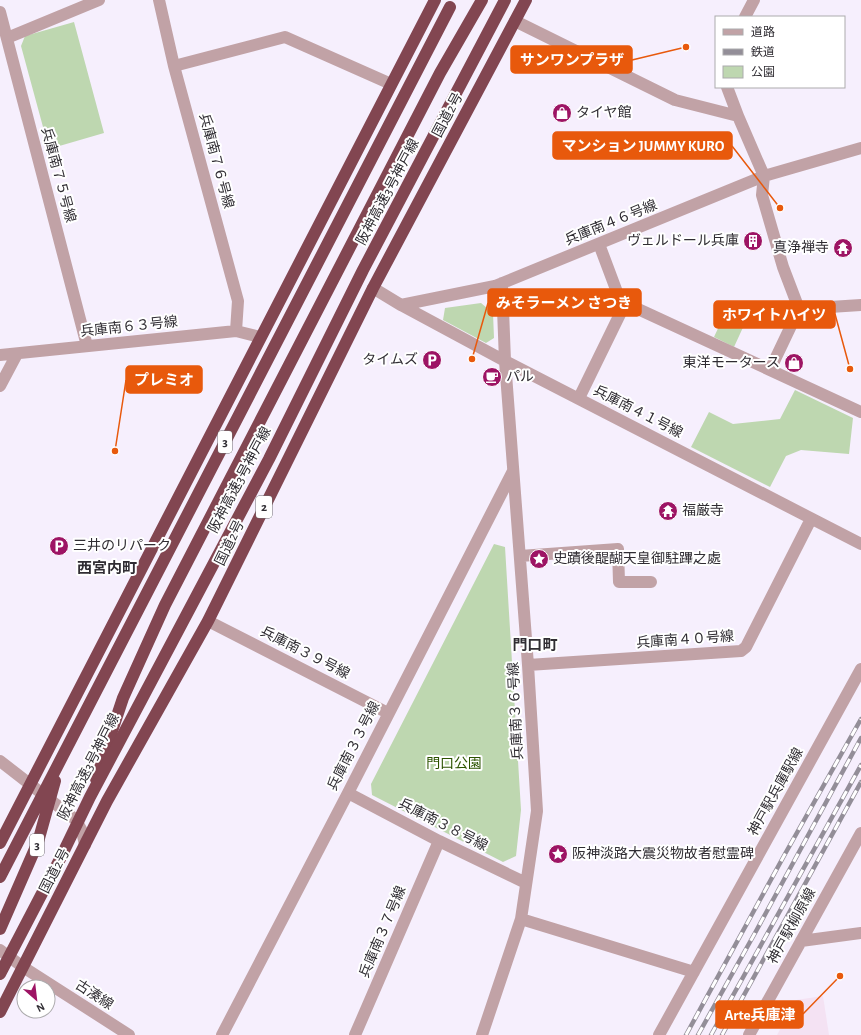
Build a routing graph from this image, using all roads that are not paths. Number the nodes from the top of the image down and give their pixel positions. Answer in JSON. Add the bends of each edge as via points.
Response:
{"nodes":[{"id":1,"x":99,"y":0,"type":"edge"},
{"id":2,"x":159,"y":0,"type":"edge"},
{"id":3,"x":434,"y":0,"type":"edge"},
{"id":4,"x":482,"y":0,"type":"edge"},
{"id":5,"x":505,"y":0,"type":"edge"},
{"id":6,"x":526,"y":0,"type":"edge"},
{"id":7,"x":754,"y":0,"type":"edge"},
{"id":8,"x":452,"y":2,"type":"edge"},
{"id":9,"x":0,"y":12,"type":"edge"},
{"id":10,"x":746,"y":16,"type":"edge"},
{"id":11,"x":515,"y":21,"type":"junction"},
{"id":12,"x":7,"y":38,"type":"junction"},
{"id":13,"x":174,"y":66,"type":"junction"},
{"id":14,"x":391,"y":84,"type":"junction"},
{"id":15,"x":727,"y":88,"type":"edge"},
{"id":16,"x":738,"y":116,"type":"junction"},
{"id":17,"x":861,"y":148,"type":"edge"},
{"id":18,"x":764,"y":176,"type":"junction"},
{"id":19,"x":599,"y":244,"type":"junction"},
{"id":20,"x":502,"y":283,"type":"junction"},
{"id":21,"x":373,"y":288,"type":"junction"},
{"id":22,"x":401,"y":305,"type":"junction"},
{"id":23,"x":861,"y":305,"type":"edge"},
{"id":24,"x":623,"y":308,"type":"junction"},
{"id":25,"x":799,"y":309,"type":"junction"},
{"id":26,"x":236,"y":331,"type":"junction"},
{"id":27,"x":260,"y":337,"type":"junction"},
{"id":28,"x":87,"y":346,"type":"junction"},
{"id":29,"x":17,"y":354,"type":"junction"},
{"id":30,"x":0,"y":355,"type":"edge"},
{"id":31,"x":505,"y":361,"type":"junction"},
{"id":32,"x":770,"y":370,"type":"junction"},
{"id":33,"x":0,"y":386,"type":"edge"},
{"id":34,"x":579,"y":398,"type":"junction"},
{"id":35,"x":861,"y":412,"type":"edge"},
{"id":36,"x":513,"y":471,"type":"junction"},
{"id":37,"x":811,"y":519,"type":"junction"},
{"id":38,"x":861,"y":544,"type":"edge"},
{"id":39,"x":520,"y":556,"type":"junction"},
{"id":40,"x":651,"y":582,"type":"dead end"},
{"id":41,"x":208,"y":621,"type":"junction"},
{"id":42,"x":528,"y":665,"type":"junction"},
{"id":43,"x":861,"y":669,"type":"edge"},
{"id":44,"x":388,"y":713,"type":"junction"},
{"id":45,"x":62,"y":756,"type":"junction"},
{"id":46,"x":0,"y":761,"type":"edge"},
{"id":47,"x":30,"y":785,"type":"junction"},
{"id":48,"x":348,"y":793,"type":"junction"},
{"id":49,"x":90,"y":797,"type":"junction"},
{"id":50,"x":861,"y":833,"type":"edge"},
{"id":51,"x":439,"y":841,"type":"junction"},
{"id":52,"x":0,"y":843,"type":"edge"},
{"id":53,"x":85,"y":845,"type":"junction"},
{"id":54,"x":0,"y":876,"type":"edge"},
{"id":55,"x":526,"y":883,"type":"junction"},
{"id":56,"x":521,"y":919,"type":"junction"},
{"id":57,"x":0,"y":929,"type":"edge"},
{"id":58,"x":861,"y":933,"type":"edge"},
{"id":59,"x":800,"y":941,"type":"junction"},
{"id":60,"x":0,"y":950,"type":"edge"},
{"id":61,"x":23,"y":967,"type":"junction"},
{"id":62,"x":694,"y":972,"type":"junction"},
{"id":63,"x":0,"y":974,"type":"edge"},
{"id":64,"x":0,"y":1012,"type":"edge"},
{"id":65,"x":129,"y":1035,"type":"edge"},
{"id":66,"x":222,"y":1035,"type":"edge"},
{"id":67,"x":356,"y":1035,"type":"edge"},
{"id":68,"x":482,"y":1035,"type":"edge"},
{"id":69,"x":659,"y":1035,"type":"edge"},
{"id":70,"x":749,"y":1035,"type":"edge"}],
"edges":[{"from":1,"to":12,"type":"street"},
{"from":2,"to":13,"type":"street","name":"兵庫南７６号線"},
{"from":3,"to":14,"type":"highway"},
{"from":4,"to":49,"type":"highway","number":"3","bridge":true,"via":[[440,73],[165,605],[123,698]]},
{"from":5,"to":49,"type":"highway","name":"阪神高速3号神戸線","number":"3","bridge":true,"via":[[363,270],[269,459]]},
{"from":6,"to":11,"type":"highway","name":"国道2号","number":"2"},
{"from":7,"to":10,"type":"street"},
{"from":8,"to":45,"type":"highway","name":"阪神高速3号神戸線","number":"3","bridge":true},
{"from":9,"to":12,"type":"street","name":"兵庫南７５号線"},
{"from":11,"to":16,"type":"street","via":[[675,100]]},
{"from":11,"to":21,"type":"highway","name":"国道2号","number":"2"},
{"from":12,"to":28,"type":"street","name":"兵庫南７５号線"},
{"from":13,"to":14,"type":"street","via":[[285,37]]},
{"from":13,"to":26,"type":"street","name":"兵庫南７６号線","via":[[238,301]]},
{"from":14,"to":27,"type":"highway"},
{"from":15,"to":16,"type":"street"},
{"from":16,"to":18,"type":"street"},
{"from":17,"to":18,"type":"street","name":"兵庫南４６号線"},
{"from":18,"to":19,"type":"street","name":"兵庫南４６号線"},
{"from":18,"to":25,"type":"street","via":[[762,195],[783,267]]},
{"from":19,"to":20,"type":"street","name":"兵庫南４６号線"},
{"from":19,"to":24,"type":"street"},
{"from":20,"to":22,"type":"street","name":"兵庫南４６号線"},
{"from":20,"to":31,"type":"street","name":"兵庫南３６号線"},
{"from":21,"to":22,"type":"street"},
{"from":21,"to":41,"type":"highway","name":"国道2号","number":"2"},
{"from":22,"to":31,"type":"street","name":"兵庫南４１号線"},
{"from":23,"to":25,"type":"street"},
{"from":24,"to":32,"type":"street","via":[[638,309]]},
{"from":24,"to":34,"type":"street"},
{"from":25,"to":32,"type":"street"},
{"from":26,"to":27,"type":"street","name":"兵庫南６３号線"},
{"from":26,"to":28,"type":"street","name":"兵庫南６３号線"},
{"from":27,"to":47,"type":"highway"},
{"from":28,"to":29,"type":"street","name":"兵庫南６３号線"},
{"from":29,"to":30,"type":"street","name":"兵庫南６３号線"},
{"from":29,"to":33,"type":"street"},
{"from":31,"to":34,"type":"street","name":"兵庫南４１号線"},
{"from":31,"to":36,"type":"street","name":"兵庫南３６号線"},
{"from":32,"to":35,"type":"street"},
{"from":34,"to":37,"type":"street","name":"兵庫南４１号線"},
{"from":36,"to":39,"type":"street","name":"兵庫南３６号線"},
{"from":36,"to":44,"type":"street","name":"兵庫南３３号線"},
{"from":37,"to":38,"type":"street","name":"兵庫南４１号線"},
{"from":37,"to":42,"type":"street","name":"兵庫南４０号線","via":[[746,647],[740,651]]},
{"from":39,"to":40,"type":"street","via":[[618,549],[619,582]]},
{"from":39,"to":42,"type":"street","name":"兵庫南３６号線"},
{"from":41,"to":44,"type":"street","name":"兵庫南３９号線"},
{"from":41,"to":53,"type":"highway","name":"国道2号","number":"2"},
{"from":42,"to":55,"type":"street","name":"兵庫南３６号線","via":[[536,811]]},
{"from":43,"to":62,"type":"street","name":"神戸駅兵庫駅線"},
{"from":44,"to":48,"type":"street","name":"兵庫南３３号線"},
{"from":45,"to":54,"type":"highway","name":"阪神高速3号神戸線","number":"3","bridge":true},
{"from":45,"to":57,"type":"highway","number":"3","bridge":true,"via":[[38,842]]},
{"from":46,"to":47,"type":"street"},
{"from":47,"to":52,"type":"highway"},
{"from":47,"to":53,"type":"street","via":[[76,820]]},
{"from":48,"to":51,"type":"street","name":"兵庫南３８号線"},
{"from":48,"to":66,"type":"street","name":"兵庫南３３号線"},
{"from":49,"to":63,"type":"highway","name":"阪神高速3号神戸線","number":"3","bridge":true},
{"from":50,"to":59,"type":"street","name":"神戸駅柳原線"},
{"from":51,"to":55,"type":"street","name":"兵庫南３８号線"},
{"from":51,"to":67,"type":"street","name":"兵庫南３７号線"},
{"from":53,"to":61,"type":"highway","name":"国道2号","number":"2"},
{"from":55,"to":56,"type":"street","name":"兵庫南３６号線"},
{"from":56,"to":62,"type":"street"},
{"from":56,"to":68,"type":"street","name":"兵庫南３６号線"},
{"from":58,"to":59,"type":"street"},
{"from":59,"to":70,"type":"street","name":"神戸駅柳原線"},
{"from":60,"to":61,"type":"street","name":"古湊線"},
{"from":61,"to":64,"type":"highway","name":"国道2号","number":"2"},
{"from":61,"to":65,"type":"street","name":"古湊線"},
{"from":62,"to":69,"type":"street","name":"神戸駅兵庫駅線"}]}
